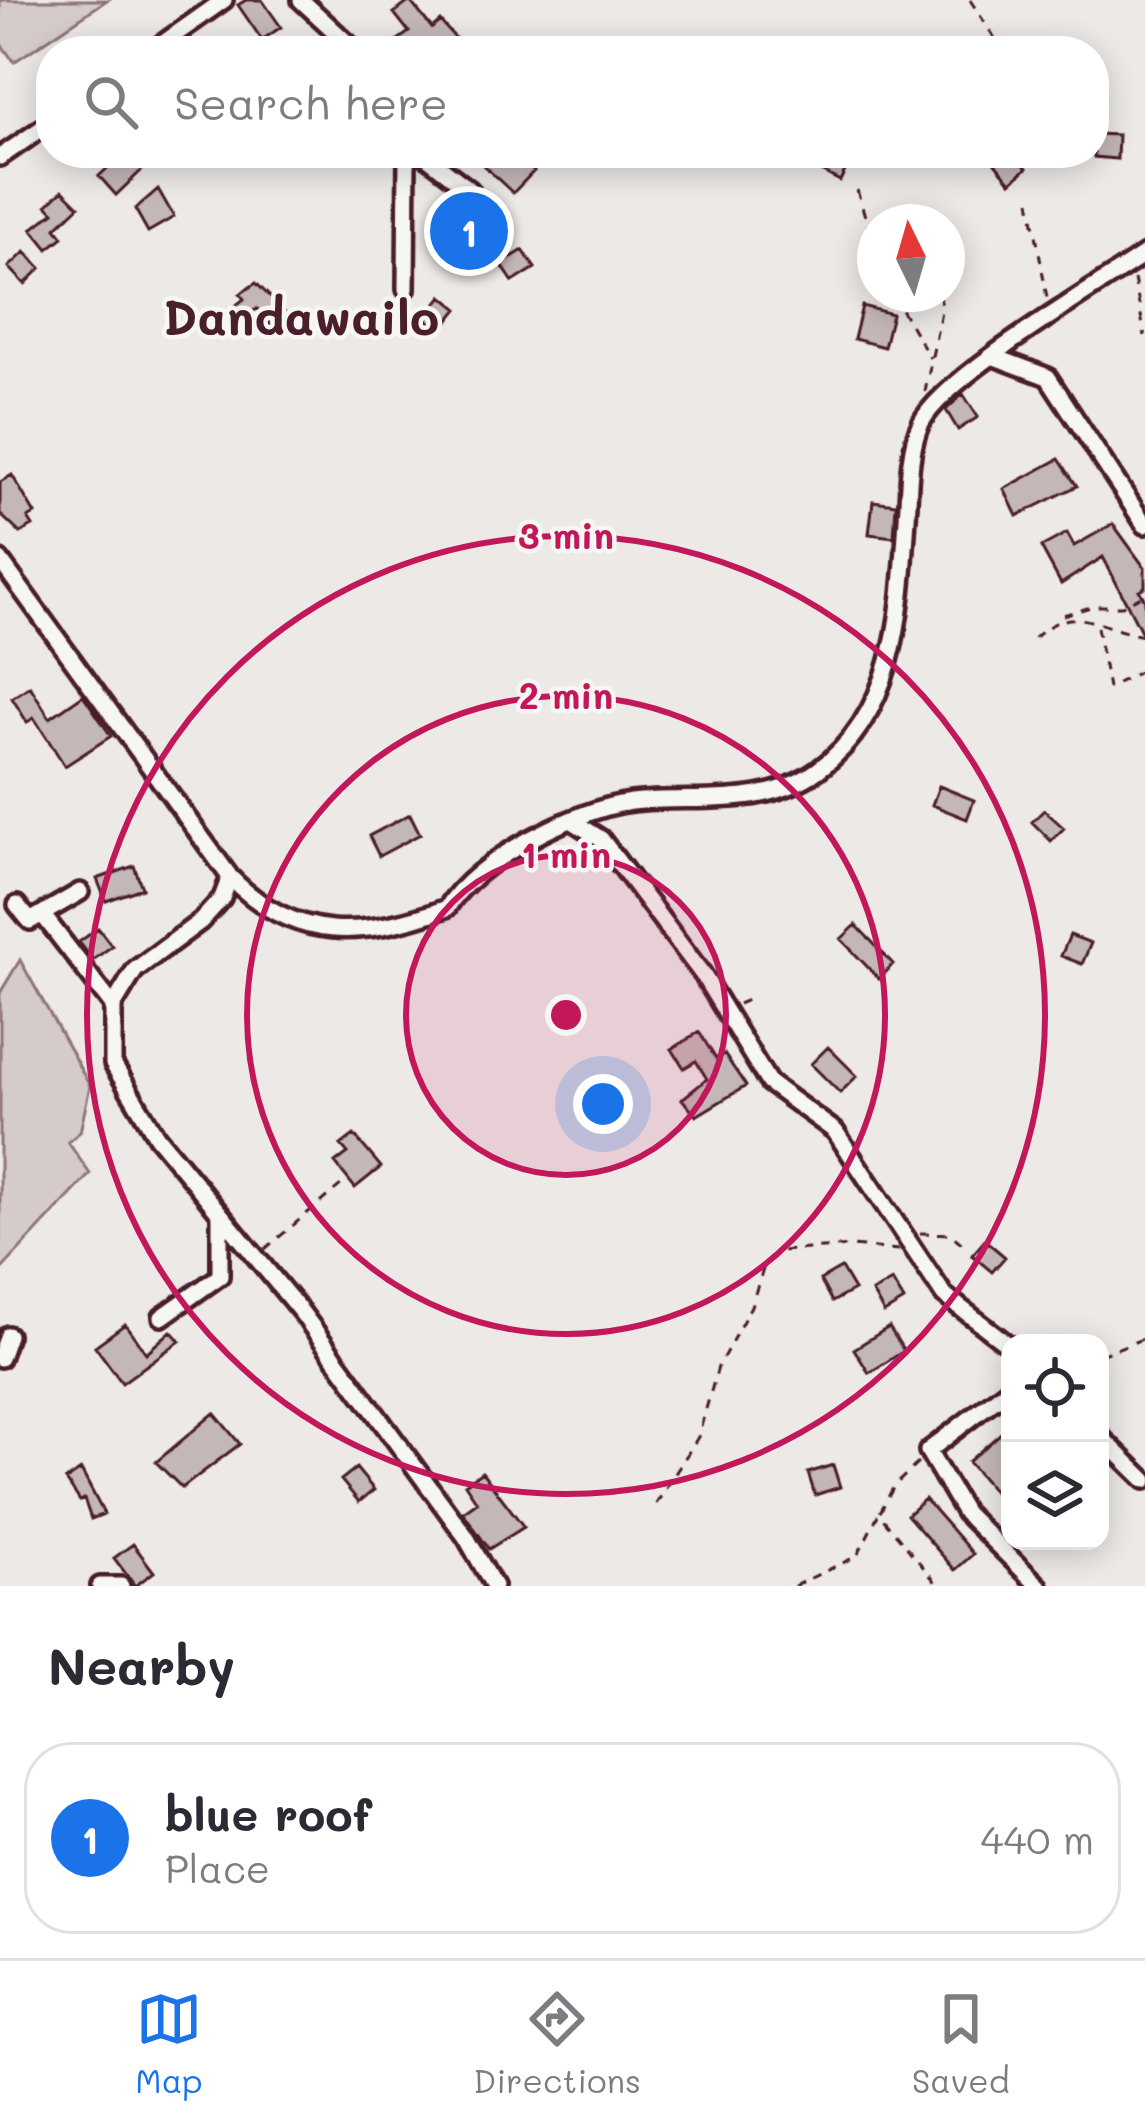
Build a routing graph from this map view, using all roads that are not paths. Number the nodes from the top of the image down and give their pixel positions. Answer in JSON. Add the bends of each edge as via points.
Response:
{"nodes":[{"id":1,"x":224,"y":0,"type":"edge"},
{"id":2,"x":301,"y":0,"type":"edge"},
{"id":3,"x":173,"y":36,"type":"edge"},
{"id":4,"x":340,"y":36,"type":"edge"},
{"id":5,"x":36,"y":133,"type":"edge"},
{"id":6,"x":0,"y":158,"type":"edge"},
{"id":7,"x":407,"y":168,"type":"edge"},
{"id":8,"x":441,"y":168,"type":"edge"},
{"id":9,"x":470,"y":190,"type":"dead end"},
{"id":10,"x":1145,"y":254,"type":"edge"},
{"id":11,"x":406,"y":290,"type":"dead end"},
{"id":12,"x":992,"y":356,"type":"junction"},
{"id":13,"x":1145,"y":525,"type":"edge"},
{"id":14,"x":0,"y":560,"type":"edge"},
{"id":15,"x":571,"y":820,"type":"junction"},
{"id":16,"x":230,"y":878,"type":"junction"},
{"id":17,"x":80,"y":892,"type":"dead end"},
{"id":18,"x":17,"y":905,"type":"dead end"},
{"id":19,"x":42,"y":914,"type":"junction"},
{"id":20,"x":113,"y":1006,"type":"junction"},
{"id":21,"x":220,"y":1211,"type":"junction"},
{"id":22,"x":162,"y":1317,"type":"dead end"},
{"id":23,"x":8,"y":1335,"type":"dead end"},
{"id":24,"x":1001,"y":1339,"type":"edge"},
{"id":25,"x":0,"y":1358,"type":"edge"},
{"id":26,"x":1001,"y":1395,"type":"edge"},
{"id":27,"x":1106,"y":1442,"type":"edge"},
{"id":28,"x":1145,"y":1480,"type":"edge"},
{"id":29,"x":483,"y":1582,"type":"edge"},
{"id":30,"x":100,"y":1586,"type":"edge"},
{"id":31,"x":121,"y":1586,"type":"edge"},
{"id":32,"x":1039,"y":1586,"type":"edge"}],
"edges":[{"from":1,"to":3,"type":"street"},
{"from":2,"to":4,"type":"street"},
{"from":5,"to":6,"type":"street"},
{"from":7,"to":11,"type":"street"},
{"from":8,"to":9,"type":"street"},
{"from":10,"to":12,"type":"street"},
{"from":12,"to":13,"type":"street","via":[[1048,377]]},
{"from":12,"to":15,"type":"street","via":[[921,423],[892,665],[864,719],[818,770],[767,796],[628,802]]},
{"from":14,"to":16,"type":"street"},
{"from":15,"to":16,"type":"street","via":[[502,857],[447,908],[371,927],[313,931],[261,909]]},
{"from":15,"to":24,"type":"street","via":[[601,838],[703,974],[769,1083],[835,1131],[944,1295]]},
{"from":16,"to":20,"type":"street","via":[[222,898],[135,970]]},
{"from":17,"to":19,"type":"street"},
{"from":18,"to":19,"type":"street","via":[[30,921]]},
{"from":19,"to":20,"type":"street"},
{"from":20,"to":21,"type":"street","via":[[113,1064],[125,1090]]},
{"from":21,"to":22,"type":"street","via":[[220,1276]]},
{"from":21,"to":29,"type":"street","via":[[466,1537]]},
{"from":23,"to":25,"type":"street"},
{"from":26,"to":32,"type":"street","via":[[928,1451],[965,1513]]},
{"from":27,"to":28,"type":"street"},
{"from":30,"to":31,"type":"street"}]}
